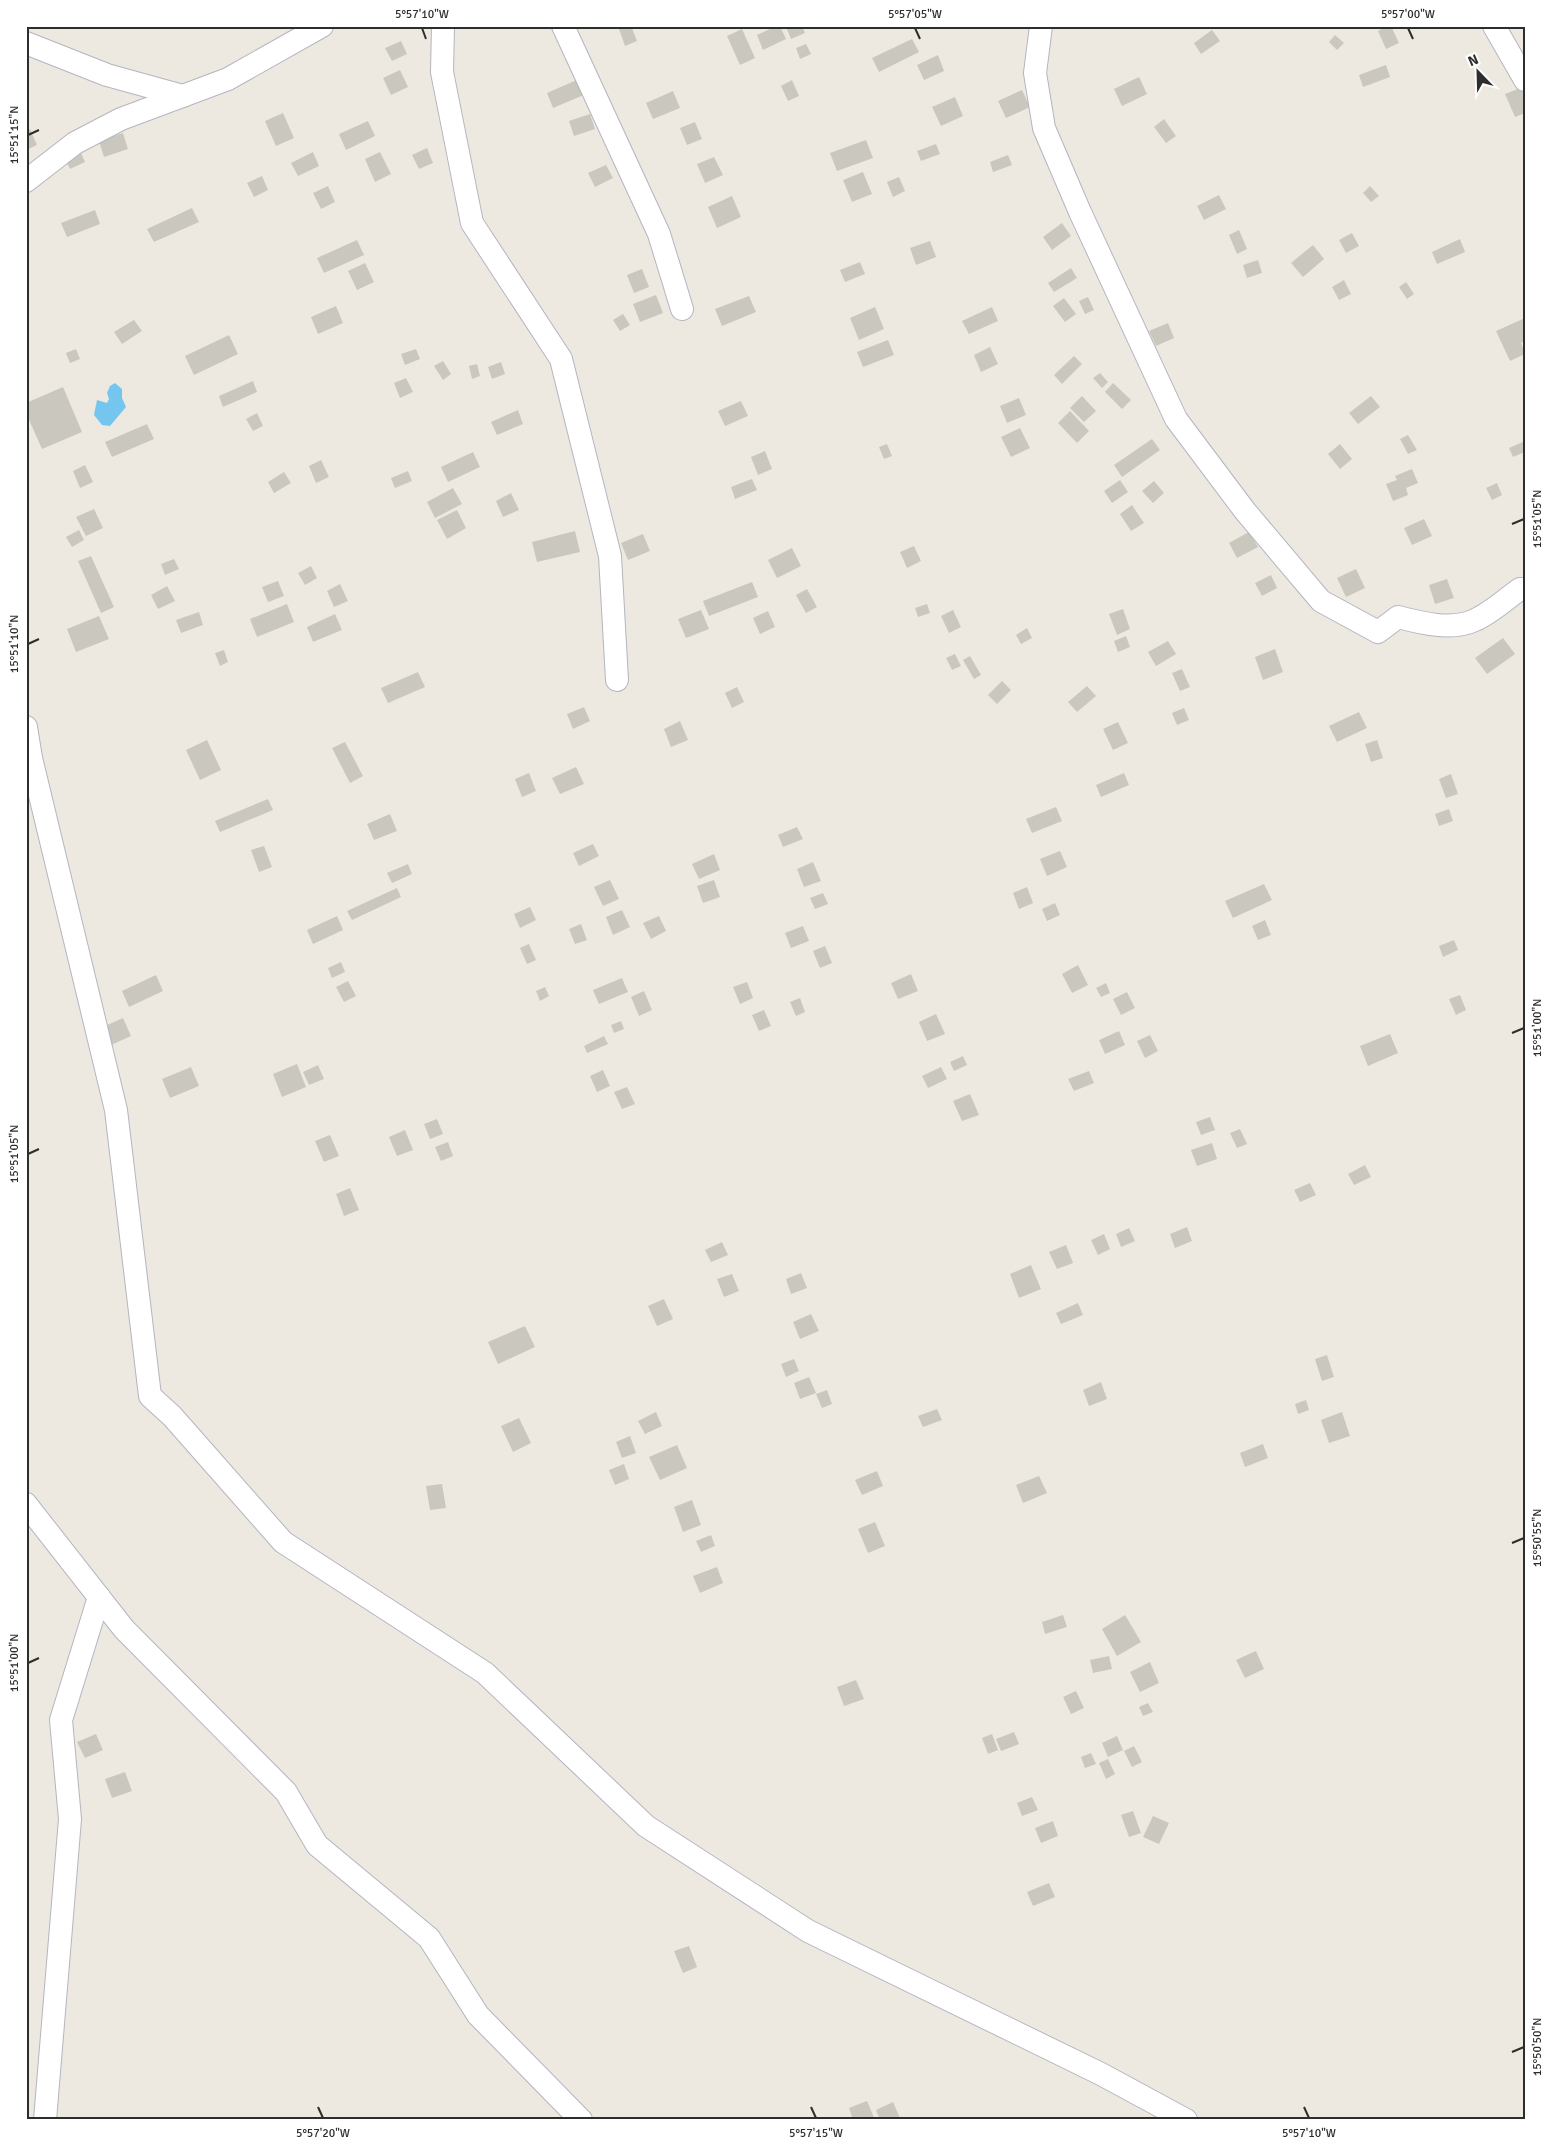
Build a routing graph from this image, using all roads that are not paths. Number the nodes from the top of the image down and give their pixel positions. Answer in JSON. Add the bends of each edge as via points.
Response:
{"nodes":[{"id":1,"x":322,"y":26,"type":"edge"},
{"id":2,"x":443,"y":26,"type":"edge"},
{"id":3,"x":563,"y":26,"type":"edge"},
{"id":4,"x":1041,"y":26,"type":"edge"},
{"id":5,"x":1494,"y":26,"type":"edge"},
{"id":6,"x":26,"y":43,"type":"edge"},
{"id":7,"x":1525,"y":80,"type":"edge"},
{"id":8,"x":183,"y":96,"type":"junction"},
{"id":9,"x":26,"y":181,"type":"edge"},
{"id":10,"x":682,"y":310,"type":"dead end"},
{"id":11,"x":1525,"y":589,"type":"edge"},
{"id":12,"x":617,"y":680,"type":"dead end"},
{"id":13,"x":26,"y":727,"type":"edge"},
{"id":14,"x":29,"y":767,"type":"edge"},
{"id":15,"x":26,"y":1504,"type":"edge"},
{"id":16,"x":98,"y":1597,"type":"junction"},
{"id":17,"x":45,"y":2120,"type":"edge"},
{"id":18,"x":581,"y":2120,"type":"edge"},
{"id":19,"x":1186,"y":2120,"type":"edge"}],
"edges":[{"from":1,"to":8,"type":"street","via":[[228,78]]},
{"from":2,"to":12,"type":"street","via":[[442,72],[472,223],[562,359],[610,556]]},
{"from":3,"to":10,"type":"street","via":[[659,234]]},
{"from":4,"to":11,"type":"street","via":[[1035,73],[1044,128],[1176,419],[1321,601],[1378,632],[1398,616],[1417,622],[1458,626],[1475,620],[1520,589]]},
{"from":5,"to":7,"type":"street"},
{"from":6,"to":8,"type":"street","via":[[107,75]]},
{"from":8,"to":9,"type":"street","via":[[121,119],[75,143]]},
{"from":13,"to":14,"type":"street"},
{"from":14,"to":19,"type":"street","via":[[116,1110],[150,1396],[172,1416],[283,1542],[485,1673],[646,1826],[808,1931],[1101,2074]]},
{"from":15,"to":16,"type":"street"},
{"from":16,"to":17,"type":"street","via":[[61,1720],[70,1818]]},
{"from":16,"to":18,"type":"street","via":[[124,1630],[286,1792],[317,1845],[429,1938],[478,2016]]}]}
